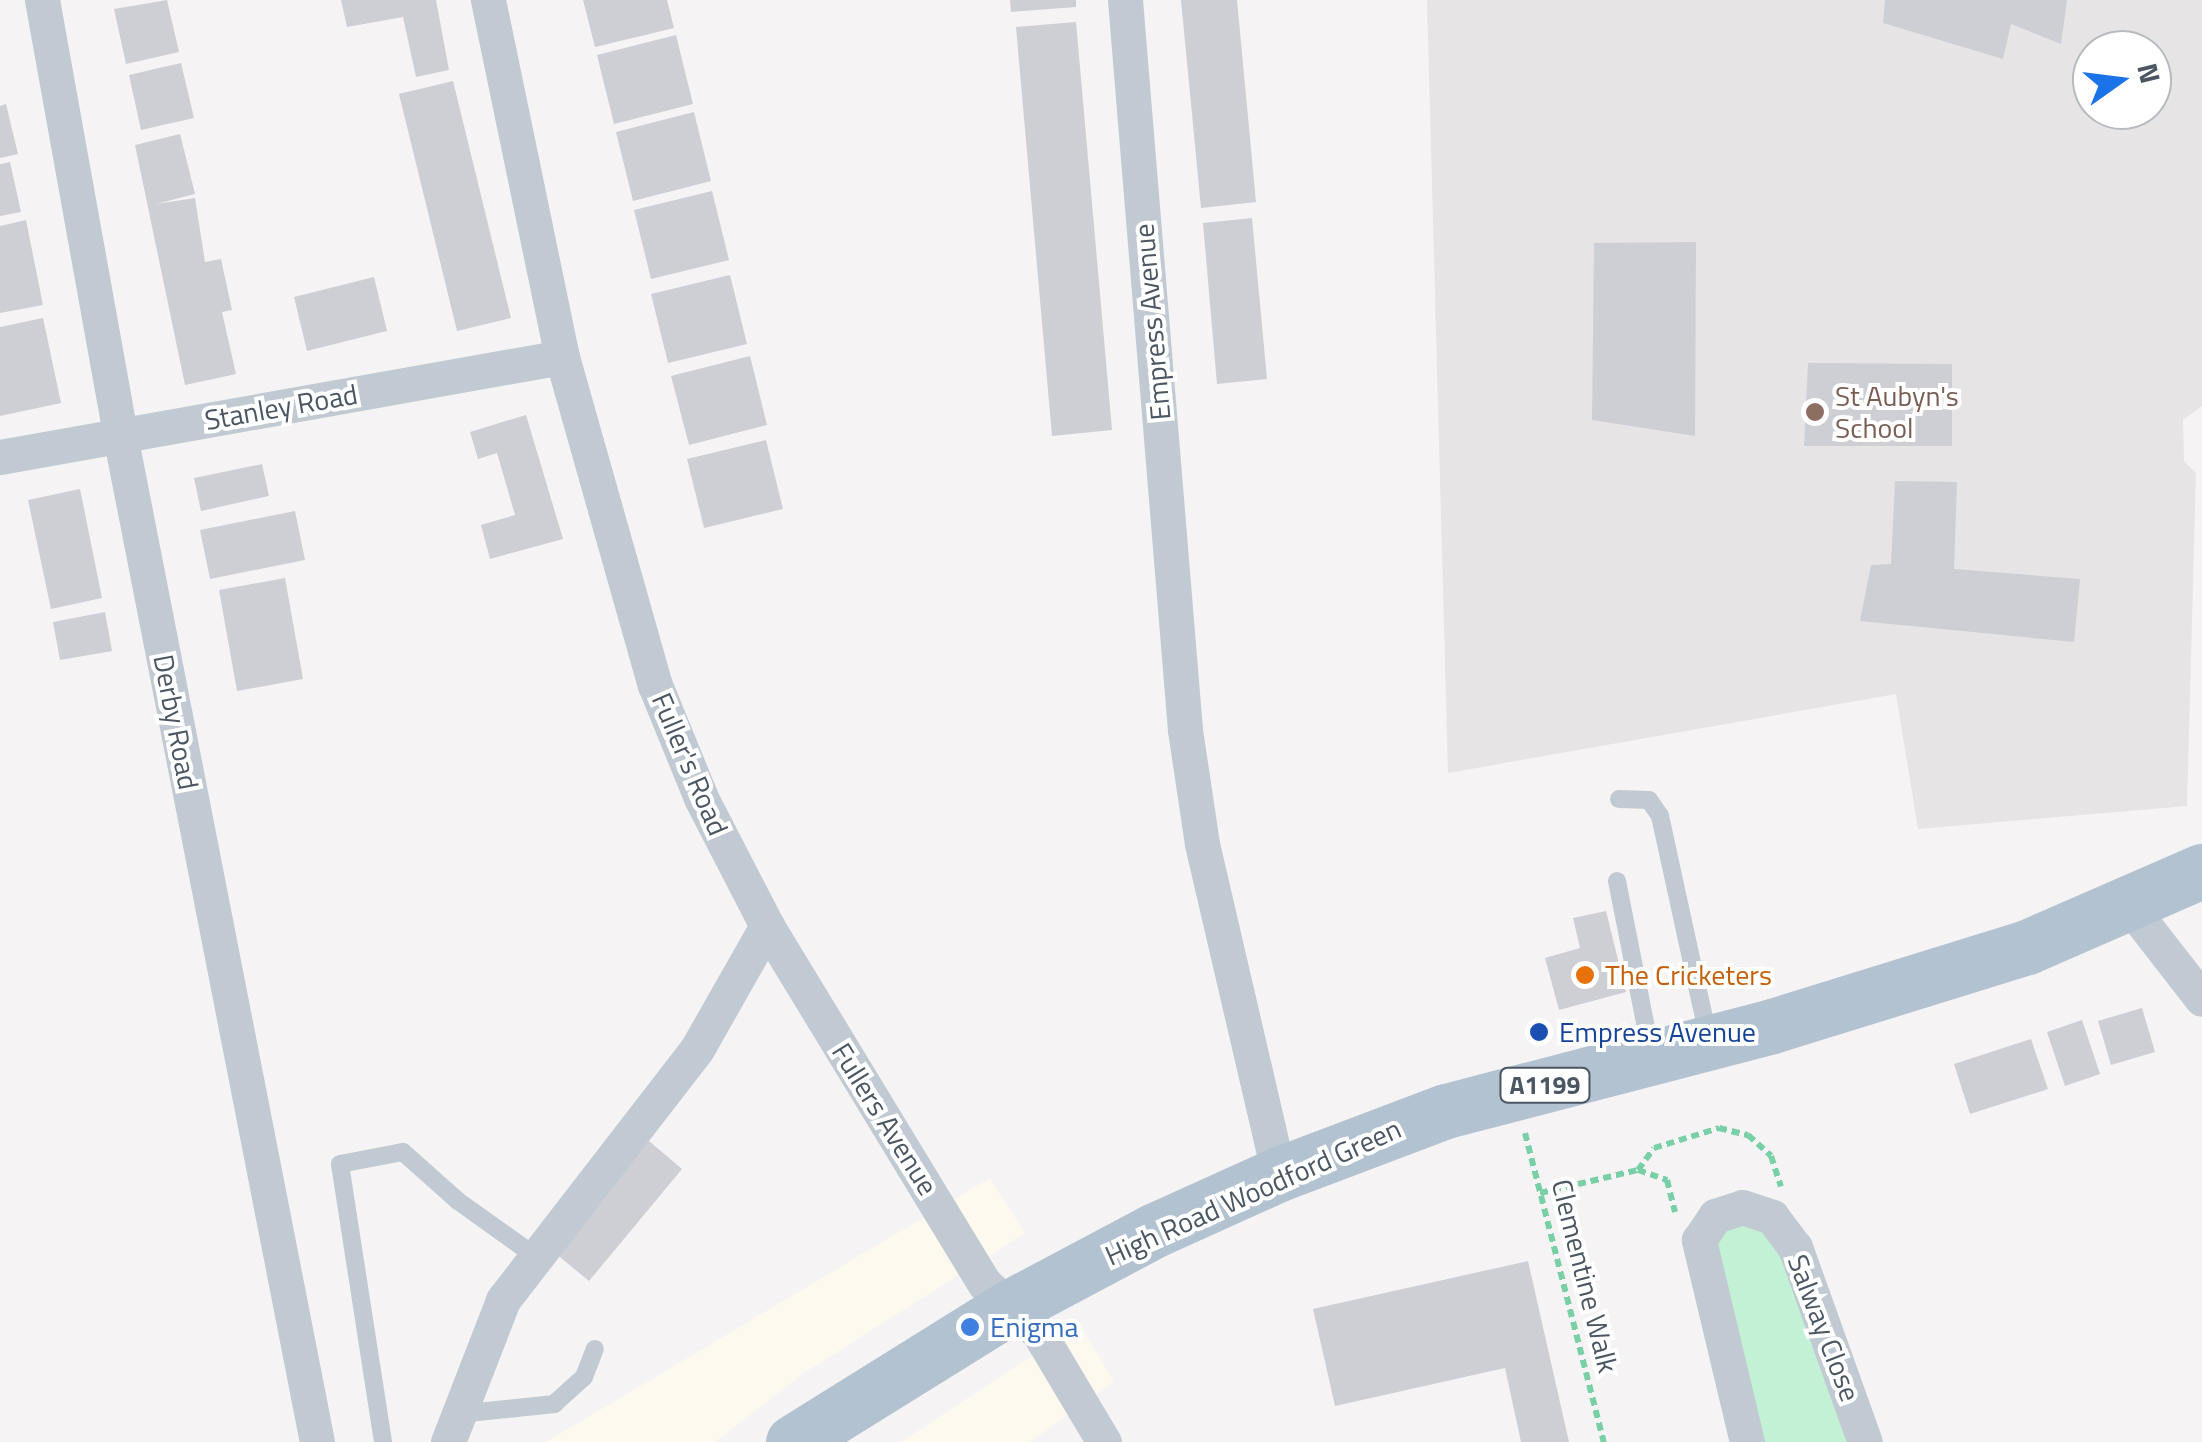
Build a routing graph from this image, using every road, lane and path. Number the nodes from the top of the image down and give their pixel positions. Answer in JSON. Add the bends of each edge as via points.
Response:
{"nodes":[{"id":1,"x":42,"y":0,"type":"edge"},
{"id":2,"x":488,"y":0,"type":"edge"},
{"id":3,"x":1125,"y":0,"type":"edge"},
{"id":4,"x":562,"y":357,"type":"junction"},
{"id":5,"x":120,"y":435,"type":"junction"},
{"id":6,"x":0,"y":457,"type":"edge"},
{"id":7,"x":1620,"y":799,"type":"dead end"},
{"id":8,"x":2202,"y":871,"type":"edge"},
{"id":9,"x":1617,"y":881,"type":"dead end"},
{"id":10,"x":2128,"y":904,"type":"junction"},
{"id":11,"x":767,"y":926,"type":"junction"},
{"id":12,"x":2202,"y":999,"type":"edge"},
{"id":13,"x":1710,"y":1044,"type":"junction"},
{"id":14,"x":1653,"y":1058,"type":"junction"},
{"id":15,"x":1522,"y":1121,"type":"dead end"},
{"id":16,"x":1638,"y":1170,"type":"junction"},
{"id":17,"x":1280,"y":1174,"type":"junction"},
{"id":18,"x":1540,"y":1193,"type":"junction"},
{"id":19,"x":1772,"y":1217,"type":"junction"},
{"id":20,"x":1699,"y":1240,"type":"junction"},
{"id":21,"x":536,"y":1256,"type":"junction"},
{"id":22,"x":1010,"y":1307,"type":"junction"},
{"id":23,"x":595,"y":1349,"type":"dead end"},
{"id":24,"x":454,"y":1428,"type":"edge"},
{"id":25,"x":317,"y":1442,"type":"edge"},
{"id":26,"x":384,"y":1442,"type":"edge"},
{"id":27,"x":793,"y":1442,"type":"edge"},
{"id":28,"x":1104,"y":1442,"type":"edge"},
{"id":29,"x":1604,"y":1442,"type":"edge"},
{"id":30,"x":1746,"y":1442,"type":"edge"},
{"id":31,"x":1865,"y":1442,"type":"edge"}],
"edges":[{"from":1,"to":5,"type":"street","name":"Derby Road"},
{"from":2,"to":4,"type":"street","name":"Fuller's Road"},
{"from":3,"to":17,"type":"street","name":"Empress Avenue","via":[[1185,730],[1202,844]]},
{"from":4,"to":5,"type":"street","name":"Stanley Road"},
{"from":4,"to":11,"type":"street","name":"Fuller's Road","via":[[656,684],[702,798]]},
{"from":5,"to":6,"type":"street","name":"Stanley Road"},
{"from":5,"to":25,"type":"street","name":"Derby Road"},
{"from":7,"to":13,"type":"lane","via":[[1650,800],[1660,816]]},
{"from":8,"to":10,"type":"main road","name":"High Road Woodford Green","number":"A1199"},
{"from":9,"to":14,"type":"lane"},
{"from":10,"to":12,"type":"street"},
{"from":10,"to":13,"type":"main road","name":"High Road Woodford Green","number":"A1199","via":[[2027,947]]},
{"from":11,"to":21,"type":"street","via":[[697,1049]]},
{"from":11,"to":22,"type":"street","name":"Fullers Avenue","via":[[986,1284]]},
{"from":13,"to":14,"type":"main road","name":"High Road Woodford Green","number":"A1199"},
{"from":14,"to":17,"type":"main road","name":"High Road Woodford Green","number":"A1199","via":[[1446,1111]]},
{"from":15,"to":18,"type":"path","name":"Clementine Walk"},
{"from":16,"to":18,"type":"path"},
{"from":16,"to":19,"type":"path","via":[[1654,1148],[1720,1128],[1748,1135],[1772,1156],[1783,1180]]},
{"from":16,"to":20,"type":"path","via":[[1666,1180],[1679,1228]]},
{"from":17,"to":22,"type":"main road","name":"High Road Woodford Green","number":"A1199","via":[[1155,1230]]},
{"from":18,"to":29,"type":"path","name":"Clementine Walk"},
{"from":19,"to":20,"type":"street","via":[[1742,1207],[1715,1216]]},
{"from":19,"to":31,"type":"street","name":"Salway Close","via":[[1795,1247]]},
{"from":20,"to":30,"type":"street"},
{"from":21,"to":24,"type":"street","via":[[503,1300]]},
{"from":21,"to":26,"type":"lane","via":[[458,1202],[403,1152],[340,1164]]},
{"from":22,"to":27,"type":"main road","name":"High Road Woodford Green","number":"A1199"},
{"from":22,"to":28,"type":"street","name":"Fullers Avenue","via":[[1039,1333]]},
{"from":23,"to":24,"type":"lane","via":[[584,1378],[554,1404]]}]}
